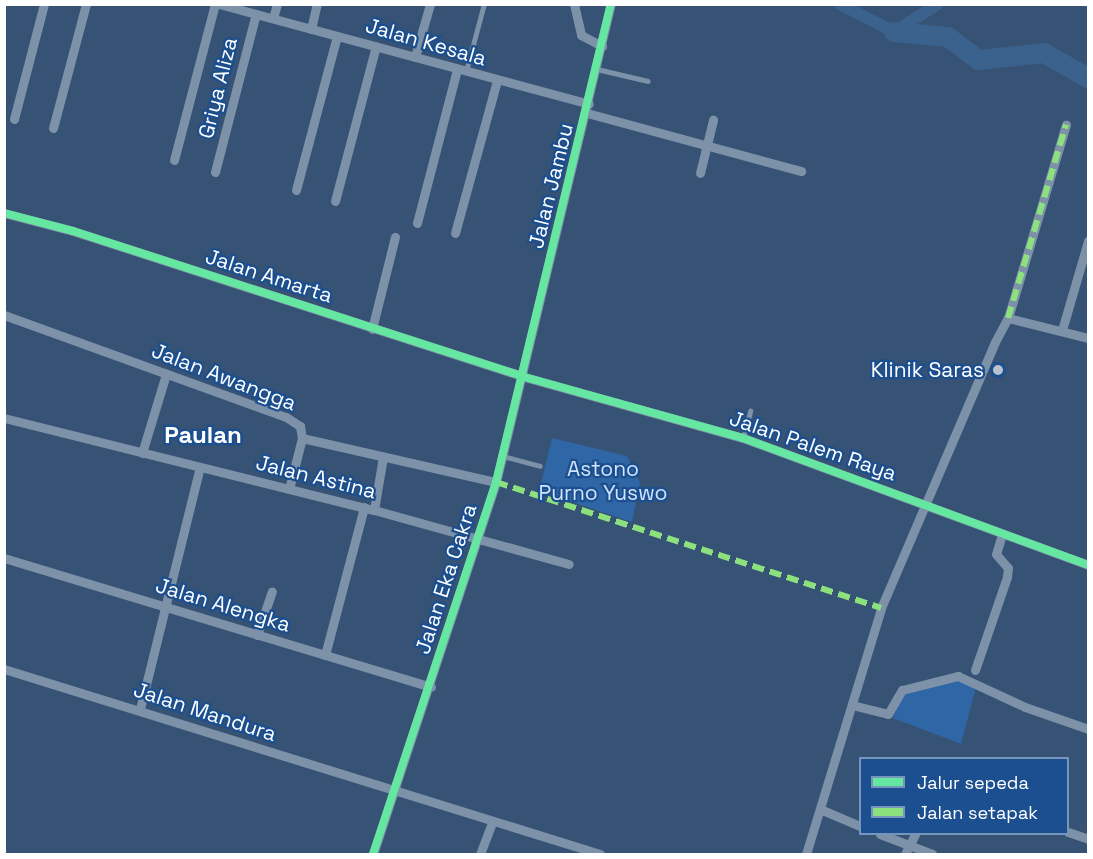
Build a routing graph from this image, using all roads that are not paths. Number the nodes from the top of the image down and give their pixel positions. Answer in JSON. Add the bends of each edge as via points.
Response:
{"nodes":[{"id":1,"x":44,"y":4,"type":"edge"},
{"id":2,"x":86,"y":4,"type":"edge"},
{"id":3,"x":217,"y":4,"type":"edge"},
{"id":4,"x":277,"y":4,"type":"edge"},
{"id":5,"x":317,"y":4,"type":"edge"},
{"id":6,"x":430,"y":4,"type":"edge"},
{"id":7,"x":484,"y":4,"type":"edge"},
{"id":8,"x":574,"y":4,"type":"edge"},
{"id":9,"x":611,"y":4,"type":"edge"},
{"id":10,"x":256,"y":14,"type":"junction"},
{"id":11,"x":273,"y":18,"type":"junction"},
{"id":12,"x":311,"y":29,"type":"junction"},
{"id":13,"x":337,"y":36,"type":"junction"},
{"id":14,"x":375,"y":46,"type":"junction"},
{"id":15,"x":602,"y":46,"type":"junction"},
{"id":16,"x":415,"y":57,"type":"junction"},
{"id":17,"x":597,"y":69,"type":"junction"},
{"id":18,"x":461,"y":70,"type":"junction"},
{"id":19,"x":497,"y":80,"type":"junction"},
{"id":20,"x":648,"y":81,"type":"dead end"},
{"id":21,"x":588,"y":109,"type":"junction"},
{"id":22,"x":14,"y":119,"type":"dead end"},
{"id":23,"x":713,"y":120,"type":"dead end"},
{"id":24,"x":1066,"y":125,"type":"dead end"},
{"id":25,"x":54,"y":128,"type":"dead end"},
{"id":26,"x":707,"y":146,"type":"junction"},
{"id":27,"x":174,"y":160,"type":"dead end"},
{"id":28,"x":801,"y":171,"type":"dead end"},
{"id":29,"x":215,"y":172,"type":"dead end"},
{"id":30,"x":700,"y":173,"type":"dead end"},
{"id":31,"x":296,"y":190,"type":"dead end"},
{"id":32,"x":335,"y":201,"type":"dead end"},
{"id":33,"x":4,"y":213,"type":"edge"},
{"id":34,"x":417,"y":223,"type":"dead end"},
{"id":35,"x":456,"y":233,"type":"dead end"},
{"id":36,"x":395,"y":237,"type":"dead end"},
{"id":37,"x":1089,"y":241,"type":"edge"},
{"id":38,"x":4,"y":315,"type":"edge"},
{"id":39,"x":1008,"y":318,"type":"junction"},
{"id":40,"x":372,"y":329,"type":"junction"},
{"id":41,"x":1062,"y":330,"type":"junction"},
{"id":42,"x":1089,"y":338,"type":"edge"},
{"id":43,"x":166,"y":374,"type":"junction"},
{"id":44,"x":521,"y":376,"type":"junction"},
{"id":45,"x":750,"y":411,"type":"dead end"},
{"id":46,"x":4,"y":418,"type":"edge"},
{"id":47,"x":302,"y":438,"type":"junction"},
{"id":48,"x":743,"y":438,"type":"junction"},
{"id":49,"x":142,"y":453,"type":"junction"},
{"id":50,"x":503,"y":456,"type":"junction"},
{"id":51,"x":383,"y":457,"type":"junction"},
{"id":52,"x":540,"y":466,"type":"dead end"},
{"id":53,"x":200,"y":467,"type":"junction"},
{"id":54,"x":496,"y":482,"type":"junction"},
{"id":55,"x":290,"y":489,"type":"junction"},
{"id":56,"x":924,"y":504,"type":"junction"},
{"id":57,"x":369,"y":509,"type":"junction"},
{"id":58,"x":1002,"y":534,"type":"junction"},
{"id":59,"x":479,"y":537,"type":"junction"},
{"id":60,"x":4,"y":558,"type":"edge"},
{"id":61,"x":569,"y":564,"type":"dead end"},
{"id":62,"x":1089,"y":565,"type":"edge"},
{"id":63,"x":272,"y":591,"type":"dead end"},
{"id":64,"x":165,"y":606,"type":"junction"},
{"id":65,"x":257,"y":635,"type":"junction"},
{"id":66,"x":325,"y":656,"type":"junction"},
{"id":67,"x":4,"y":669,"type":"edge"},
{"id":68,"x":975,"y":670,"type":"dead end"},
{"id":69,"x":431,"y":687,"type":"junction"},
{"id":70,"x":852,"y":705,"type":"junction"},
{"id":71,"x":140,"y":709,"type":"junction"},
{"id":72,"x":1089,"y":729,"type":"edge"},
{"id":73,"x":395,"y":790,"type":"junction"},
{"id":74,"x":820,"y":809,"type":"junction"},
{"id":75,"x":492,"y":823,"type":"junction"},
{"id":76,"x":859,"y":825,"type":"edge"},
{"id":77,"x":1069,"y":832,"type":"edge"},
{"id":78,"x":882,"y":835,"type":"edge"},
{"id":79,"x":914,"y":835,"type":"edge"},
{"id":80,"x":1089,"y":839,"type":"edge"},
{"id":81,"x":907,"y":850,"type":"edge"},
{"id":82,"x":597,"y":854,"type":"edge"},
{"id":83,"x":373,"y":855,"type":"edge"},
{"id":84,"x":480,"y":855,"type":"edge"},
{"id":85,"x":806,"y":855,"type":"edge"},
{"id":86,"x":932,"y":855,"type":"edge"}],
"edges":[{"from":1,"to":22,"type":"street"},
{"from":2,"to":25,"type":"street"},
{"from":3,"to":10,"type":"street","name":"Jalan Kesala"},
{"from":3,"to":27,"type":"street"},
{"from":4,"to":11,"type":"street"},
{"from":5,"to":12,"type":"street"},
{"from":6,"to":16,"type":"street"},
{"from":7,"to":18,"type":"lane"},
{"from":8,"to":15,"type":"street","via":[[581,35]]},
{"from":9,"to":15,"type":"street","name":"Jalan Jambu"},
{"from":10,"to":11,"type":"street","name":"Jalan Kesala"},
{"from":10,"to":29,"type":"street","name":"Griya Aliza"},
{"from":11,"to":12,"type":"street","name":"Jalan Kesala"},
{"from":12,"to":13,"type":"street","name":"Jalan Kesala"},
{"from":13,"to":14,"type":"street","name":"Jalan Kesala"},
{"from":13,"to":31,"type":"street"},
{"from":14,"to":16,"type":"street","name":"Jalan Kesala"},
{"from":14,"to":32,"type":"street"},
{"from":15,"to":17,"type":"street","name":"Jalan Jambu"},
{"from":16,"to":18,"type":"street","name":"Jalan Kesala"},
{"from":17,"to":20,"type":"lane"},
{"from":17,"to":21,"type":"street","name":"Jalan Jambu"},
{"from":18,"to":19,"type":"street","name":"Jalan Kesala"},
{"from":18,"to":34,"type":"street"},
{"from":19,"to":21,"type":"street","name":"Jalan Kesala"},
{"from":19,"to":35,"type":"street"},
{"from":21,"to":26,"type":"street","name":"Jalan Kesala"},
{"from":21,"to":44,"type":"street","name":"Jalan Jambu"},
{"from":23,"to":26,"type":"street"},
{"from":24,"to":39,"type":"street"},
{"from":26,"to":28,"type":"street","name":"Jalan Kesala"},
{"from":26,"to":30,"type":"street"},
{"from":33,"to":40,"type":"street","name":"Jalan Amarta","via":[[73,231]]},
{"from":36,"to":40,"type":"street"},
{"from":37,"to":41,"type":"street"},
{"from":38,"to":43,"type":"street","name":"Jalan Awangga"},
{"from":39,"to":41,"type":"street"},
{"from":39,"to":56,"type":"street"},
{"from":40,"to":44,"type":"street","name":"Jalan Amarta"},
{"from":41,"to":42,"type":"street"},
{"from":43,"to":47,"type":"street","name":"Jalan Awangga","via":[[295,421],[303,431]]},
{"from":43,"to":49,"type":"street"},
{"from":44,"to":48,"type":"street","name":"Jalan Palem Raya"},
{"from":44,"to":50,"type":"street","name":"Jalan Eka Cakra"},
{"from":45,"to":48,"type":"lane"},
{"from":46,"to":49,"type":"street","name":"Jalan Astina"},
{"from":47,"to":51,"type":"street","name":"Jalan Awangga"},
{"from":47,"to":55,"type":"street"},
{"from":48,"to":56,"type":"street","name":"Jalan Palem Raya"},
{"from":49,"to":53,"type":"street","name":"Jalan Astina"},
{"from":50,"to":52,"type":"lane"},
{"from":50,"to":54,"type":"street","name":"Jalan Eka Cakra"},
{"from":51,"to":54,"type":"street","name":"Jalan Awangga"},
{"from":51,"to":57,"type":"street"},
{"from":53,"to":55,"type":"street","name":"Jalan Astina"},
{"from":53,"to":64,"type":"street"},
{"from":54,"to":59,"type":"street","name":"Jalan Eka Cakra"},
{"from":55,"to":57,"type":"street","name":"Jalan Astina"},
{"from":56,"to":58,"type":"street","name":"Jalan Palem Raya"},
{"from":56,"to":70,"type":"street","via":[[881,608]]},
{"from":57,"to":59,"type":"street","name":"Jalan Astina"},
{"from":57,"to":66,"type":"street"},
{"from":58,"to":62,"type":"street","name":"Jalan Palem Raya"},
{"from":58,"to":68,"type":"street","via":[[996,554],[1008,568],[1007,577]]},
{"from":59,"to":61,"type":"street","name":"Jalan Astina"},
{"from":59,"to":69,"type":"street","name":"Jalan Eka Cakra"},
{"from":60,"to":64,"type":"street","name":"Jalan Alengka"},
{"from":63,"to":65,"type":"street"},
{"from":64,"to":65,"type":"street","name":"Jalan Alengka"},
{"from":64,"to":71,"type":"street"},
{"from":65,"to":66,"type":"street","name":"Jalan Alengka"},
{"from":66,"to":69,"type":"street","name":"Jalan Alengka"},
{"from":67,"to":71,"type":"street","name":"Jalan Mandura"},
{"from":69,"to":73,"type":"street","name":"Jalan Eka Cakra"},
{"from":70,"to":72,"type":"street","via":[[888,714],[902,690],[958,676],[1025,707]]},
{"from":70,"to":74,"type":"street"},
{"from":71,"to":73,"type":"street","name":"Jalan Mandura"},
{"from":73,"to":75,"type":"street","name":"Jalan Mandura"},
{"from":73,"to":83,"type":"street","name":"Jalan Eka Cakra"},
{"from":74,"to":76,"type":"street"},
{"from":74,"to":85,"type":"street"},
{"from":75,"to":82,"type":"street","name":"Jalan Mandura"},
{"from":75,"to":84,"type":"street"},
{"from":77,"to":80,"type":"street"},
{"from":78,"to":81,"type":"street"},
{"from":79,"to":81,"type":"street"},
{"from":81,"to":86,"type":"street"}]}
